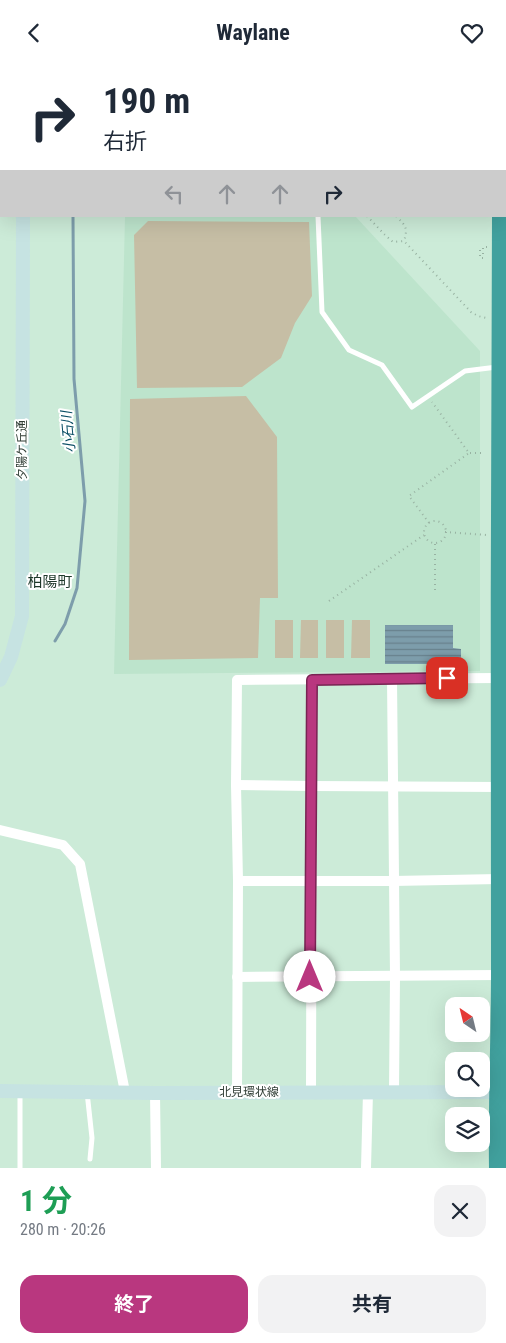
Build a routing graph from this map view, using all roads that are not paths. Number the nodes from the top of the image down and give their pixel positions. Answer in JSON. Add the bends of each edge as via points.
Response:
{"nodes":[{"id":1,"x":23,"y":217,"type":"edge"},
{"id":2,"x":318,"y":217,"type":"edge"},
{"id":3,"x":501,"y":217,"type":"edge"},
{"id":4,"x":503,"y":264,"type":"edge"},
{"id":5,"x":500,"y":367,"type":"junction"},
{"id":6,"x":503,"y":492,"type":"edge"},
{"id":7,"x":499,"y":678,"type":"junction"},
{"id":8,"x":392,"y":679,"type":"junction"},
{"id":9,"x":0,"y":680,"type":"edge"},
{"id":10,"x":312,"y":680,"type":"junction"},
{"id":11,"x":236,"y":785,"type":"junction"},
{"id":12,"x":312,"y":786,"type":"junction"},
{"id":13,"x":393,"y":786,"type":"junction"},
{"id":14,"x":500,"y":787,"type":"junction"},
{"id":15,"x":0,"y":830,"type":"edge"},
{"id":16,"x":499,"y":879,"type":"junction"},
{"id":17,"x":238,"y":881,"type":"junction"},
{"id":18,"x":310,"y":881,"type":"junction"},
{"id":19,"x":393,"y":881,"type":"junction"},
{"id":20,"x":500,"y":975,"type":"junction"},
{"id":21,"x":395,"y":976,"type":"junction"},
{"id":22,"x":238,"y":977,"type":"junction"},
{"id":23,"x":310,"y":977,"type":"junction"},
{"id":24,"x":0,"y":1091,"type":"edge"},
{"id":25,"x":20,"y":1091,"type":"junction"},
{"id":26,"x":87,"y":1092,"type":"junction"},
{"id":27,"x":125,"y":1092,"type":"junction"},
{"id":28,"x":237,"y":1092,"type":"junction"},
{"id":29,"x":311,"y":1092,"type":"junction"},
{"id":30,"x":502,"y":1092,"type":"edge"},
{"id":31,"x":155,"y":1093,"type":"junction"},
{"id":32,"x":368,"y":1093,"type":"junction"},
{"id":33,"x":394,"y":1093,"type":"junction"},
{"id":34,"x":90,"y":1159,"type":"dead end"},
{"id":35,"x":20,"y":1168,"type":"edge"},
{"id":36,"x":156,"y":1168,"type":"edge"},
{"id":37,"x":366,"y":1168,"type":"edge"},
{"id":38,"x":498,"y":1168,"type":"edge"}],
"edges":[{"from":1,"to":9,"type":"main road","name":"夕陽ケ丘通","via":[[22,616],[11,657]]},
{"from":2,"to":5,"type":"lane","via":[[322,312],[349,350],[382,365],[412,407],[465,371]]},
{"from":3,"to":4,"type":"highway"},
{"from":4,"to":5,"type":"highway"},
{"from":5,"to":6,"type":"highway"},
{"from":6,"to":7,"type":"highway"},
{"from":7,"to":8,"type":"street"},
{"from":7,"to":14,"type":"highway"},
{"from":8,"to":10,"type":"street"},
{"from":8,"to":13,"type":"street"},
{"from":10,"to":11,"type":"street","via":[[237,680]]},
{"from":10,"to":12,"type":"street"},
{"from":11,"to":12,"type":"street"},
{"from":11,"to":17,"type":"street"},
{"from":12,"to":13,"type":"street"},
{"from":12,"to":18,"type":"street"},
{"from":13,"to":14,"type":"street"},
{"from":13,"to":19,"type":"street"},
{"from":14,"to":16,"type":"highway"},
{"from":15,"to":27,"type":"street","via":[[63,845],[80,864]]},
{"from":16,"to":19,"type":"street"},
{"from":16,"to":20,"type":"highway"},
{"from":17,"to":18,"type":"street"},
{"from":17,"to":22,"type":"street"},
{"from":18,"to":19,"type":"street"},
{"from":18,"to":23,"type":"street"},
{"from":19,"to":21,"type":"street"},
{"from":20,"to":21,"type":"street"},
{"from":20,"to":30,"type":"highway"},
{"from":21,"to":23,"type":"street"},
{"from":21,"to":33,"type":"street"},
{"from":22,"to":23,"type":"street"},
{"from":22,"to":28,"type":"street"},
{"from":23,"to":29,"type":"street"},
{"from":24,"to":25,"type":"main road","name":"北見環状線"},
{"from":25,"to":26,"type":"main road","name":"北見環状線"},
{"from":25,"to":35,"type":"lane"},
{"from":26,"to":27,"type":"main road","name":"北見環状線"},
{"from":26,"to":34,"type":"lane","via":[[92,1138]]},
{"from":27,"to":31,"type":"main road","name":"北見環状線"},
{"from":28,"to":29,"type":"main road","name":"北見環状線"},
{"from":28,"to":31,"type":"main road","name":"北見環状線"},
{"from":29,"to":32,"type":"main road","name":"北見環状線"},
{"from":30,"to":33,"type":"main road","name":"北見環状線"},
{"from":30,"to":38,"type":"highway"},
{"from":31,"to":36,"type":"street"},
{"from":32,"to":33,"type":"main road","name":"北見環状線"},
{"from":32,"to":37,"type":"street"}]}
